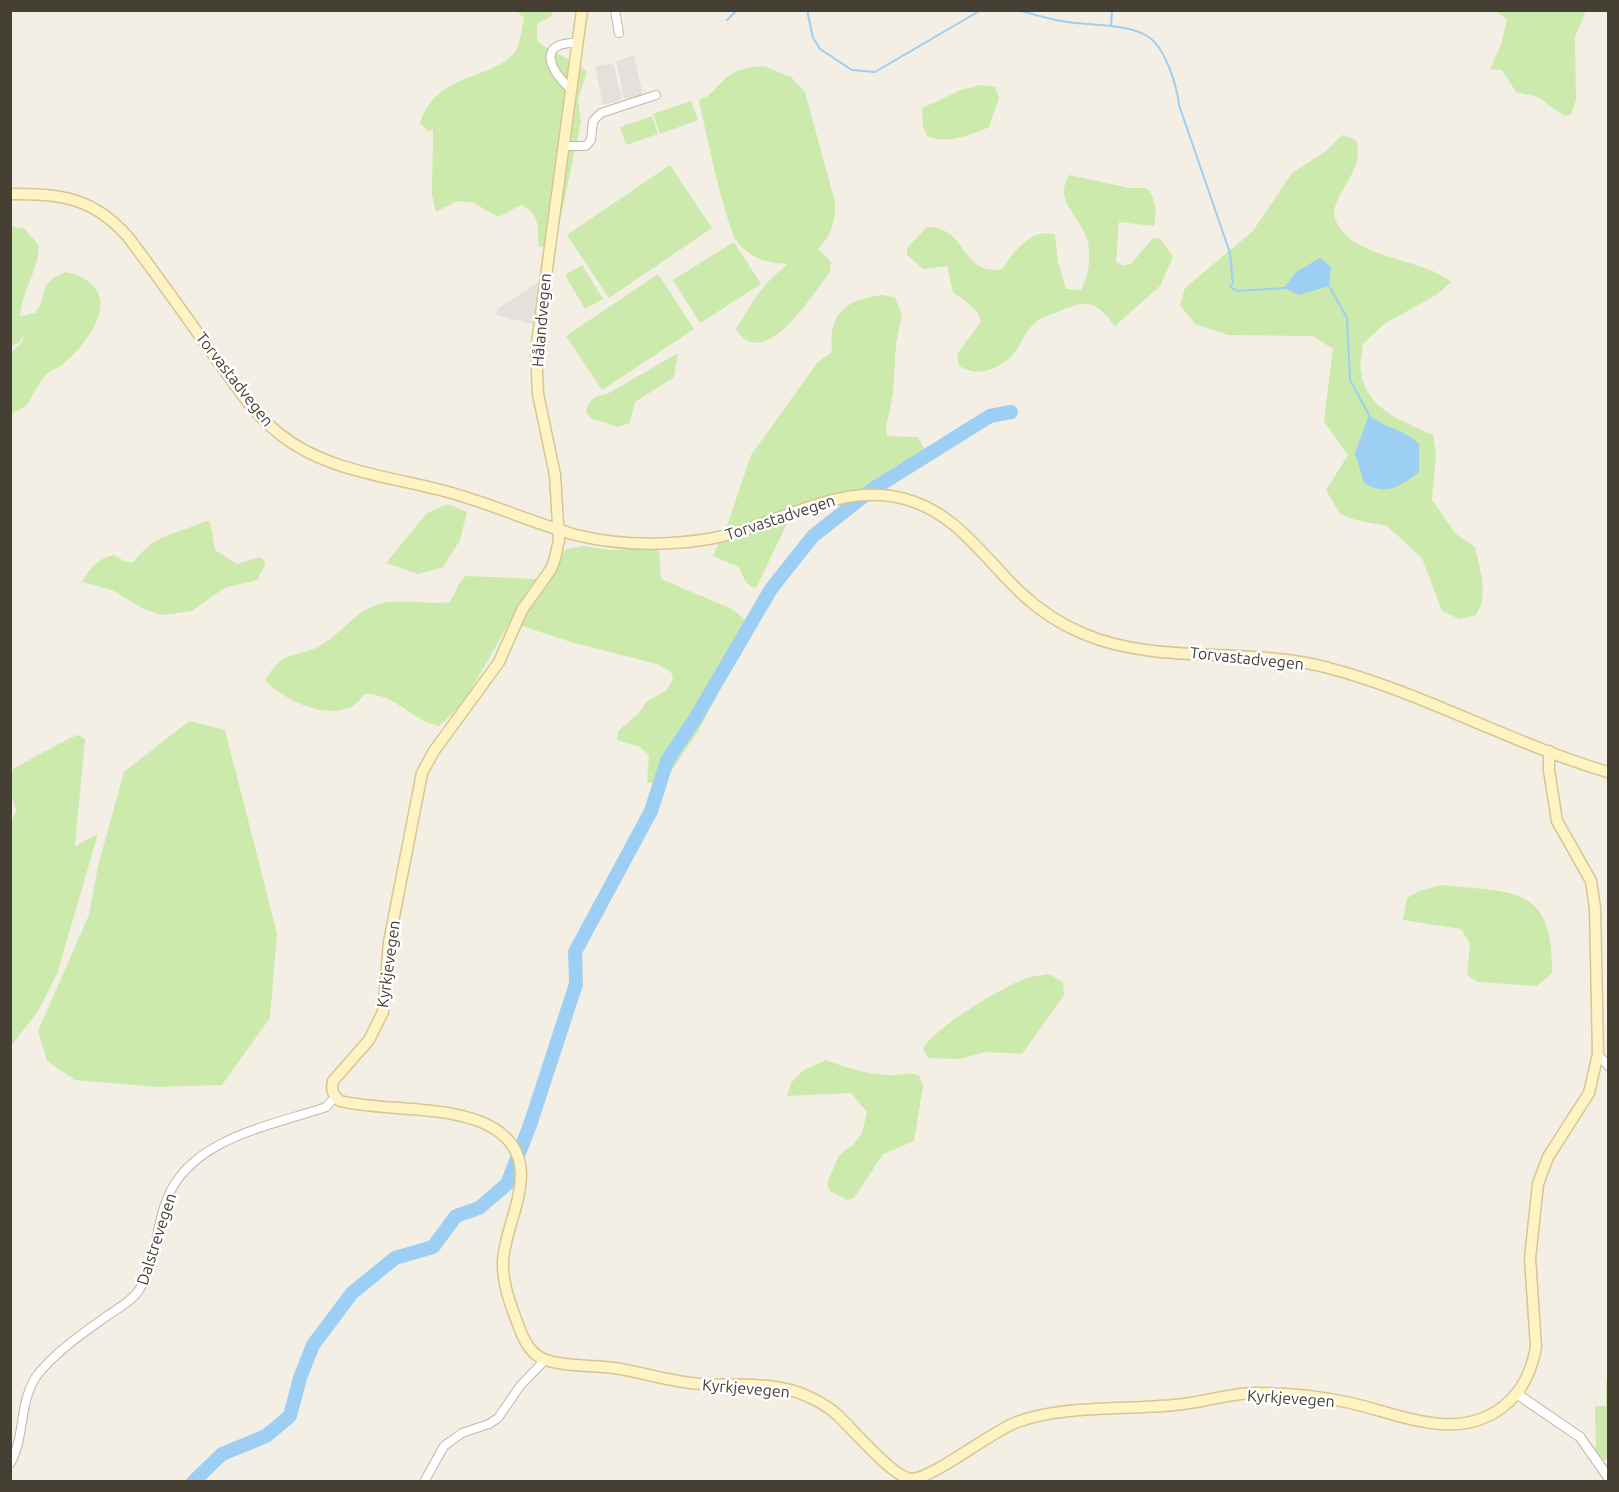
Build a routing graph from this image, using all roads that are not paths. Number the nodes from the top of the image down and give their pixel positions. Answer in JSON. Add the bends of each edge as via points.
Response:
{"nodes":[{"id":1,"x":582,"y":10,"type":"edge"},
{"id":2,"x":615,"y":10,"type":"edge"},
{"id":3,"x":619,"y":33,"type":"dead end"},
{"id":4,"x":578,"y":43,"type":"junction"},
{"id":5,"x":572,"y":90,"type":"junction"},
{"id":6,"x":656,"y":95,"type":"dead end"},
{"id":7,"x":565,"y":146,"type":"junction"},
{"id":8,"x":10,"y":194,"type":"edge"},
{"id":9,"x":557,"y":529,"type":"junction"},
{"id":10,"x":1548,"y":751,"type":"junction"},
{"id":11,"x":1608,"y":772,"type":"edge"},
{"id":12,"x":1598,"y":1054,"type":"junction"},
{"id":13,"x":1608,"y":1066,"type":"edge"},
{"id":14,"x":335,"y":1097,"type":"junction"},
{"id":15,"x":545,"y":1360,"type":"junction"},
{"id":16,"x":1517,"y":1394,"type":"junction"},
{"id":17,"x":10,"y":1464,"type":"edge"},
{"id":18,"x":1608,"y":1477,"type":"edge"},
{"id":19,"x":907,"y":1480,"type":"edge"},
{"id":20,"x":424,"y":1482,"type":"edge"}],
"edges":[{"from":1,"to":4,"type":"main road","name":"Hålandvegen"},
{"from":2,"to":3,"type":"street"},
{"from":4,"to":5,"type":"main road","name":"Hålandvegen"},
{"from":4,"to":5,"type":"street","via":[[560,43],[550,54],[552,65]]},
{"from":5,"to":7,"type":"main road","name":"Hålandvegen"},
{"from":6,"to":7,"type":"street","via":[[601,113],[593,121],[591,140],[586,146]]},
{"from":7,"to":9,"type":"main road","name":"Hålandvegen","via":[[535,363],[553,464]]},
{"from":8,"to":9,"type":"main road","name":"Torvastadvegen","via":[[72,198],[112,220],[247,400],[269,425],[297,446],[346,468],[467,498]]},
{"from":9,"to":10,"type":"main road","name":"Torvastadvegen","via":[[624,542],[682,542],[748,530],[844,497],[897,497],[919,503],[950,521],[1034,605],[1085,634],[1134,647],[1322,666]]},
{"from":9,"to":14,"type":"main road","name":"Kyrkjevegen","via":[[558,545],[551,569],[522,610],[499,662],[422,773],[389,942],[382,1012],[369,1040],[333,1081]]},
{"from":10,"to":11,"type":"main road","name":"Torvastadvegen"},
{"from":10,"to":12,"type":"main road","name":"Kyrkjevegen","via":[[1557,821],[1591,881]]},
{"from":12,"to":13,"type":"street"},
{"from":12,"to":16,"type":"main road","name":"Kyrkjevegen","via":[[1589,1093],[1548,1157],[1538,1184],[1530,1258],[1536,1347],[1527,1378]]},
{"from":14,"to":15,"type":"main road","via":[[354,1104],[441,1113],[490,1126],[504,1136],[519,1164],[521,1183],[518,1209],[504,1247],[504,1282],[522,1336],[528,1347]]},
{"from":14,"to":17,"type":"street","name":"Dalstrevegen","via":[[326,1107],[231,1139],[183,1172],[167,1199],[139,1290],[60,1352],[37,1376],[24,1403],[20,1443]]},
{"from":15,"to":19,"type":"main road","name":"Kyrkjevegen","via":[[621,1369],[694,1384],[795,1391],[831,1409]]},
{"from":15,"to":20,"type":"street","via":[[520,1386],[498,1418],[462,1432],[444,1446]]},
{"from":16,"to":18,"type":"street","via":[[1580,1437]]},
{"from":16,"to":19,"type":"main road","name":"Kyrkjevegen","via":[[1491,1415],[1458,1425],[1424,1422],[1324,1398],[1252,1393],[1179,1405],[1041,1416],[1011,1425]]}]}
